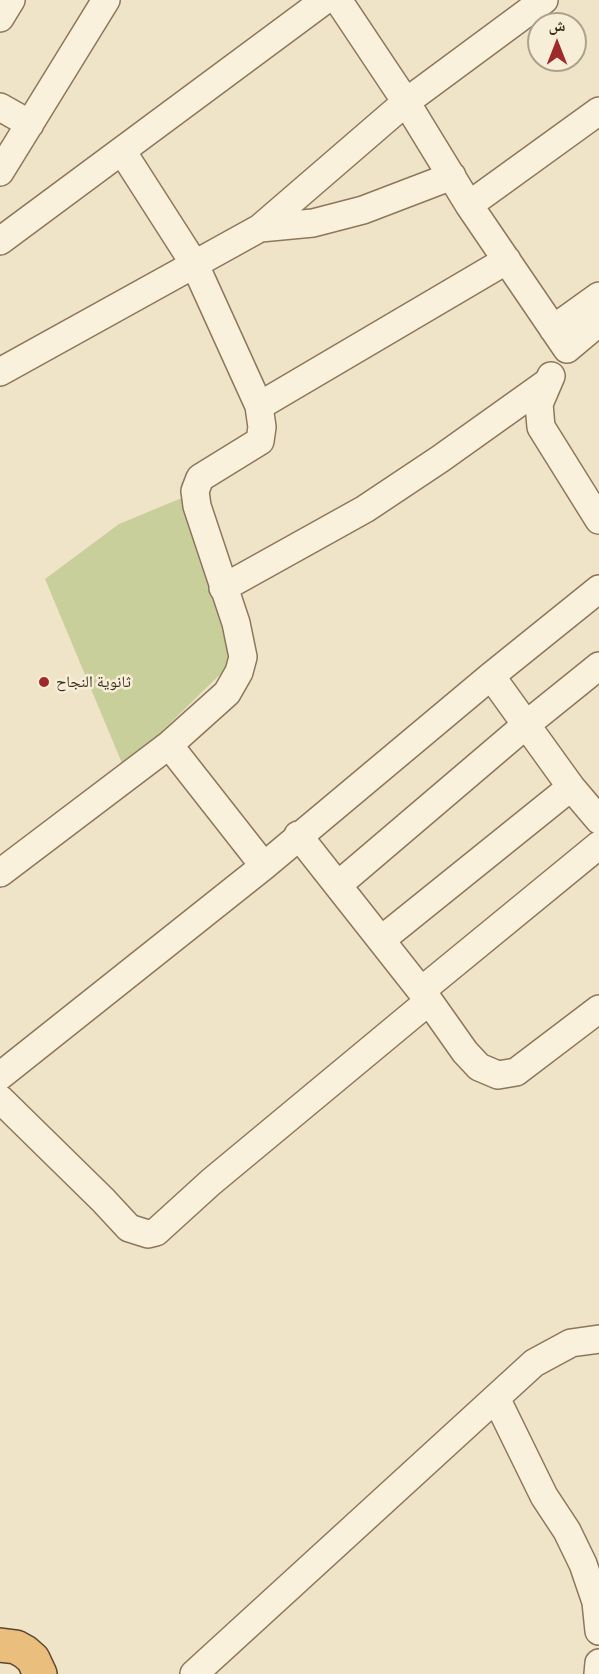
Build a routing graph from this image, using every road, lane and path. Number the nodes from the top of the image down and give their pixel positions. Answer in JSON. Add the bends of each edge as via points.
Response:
{"nodes":[{"id":1,"x":11,"y":0,"type":"edge"},
{"id":2,"x":106,"y":0,"type":"edge"},
{"id":3,"x":325,"y":0,"type":"edge"},
{"id":4,"x":338,"y":0,"type":"edge"},
{"id":5,"x":544,"y":0,"type":"edge"},
{"id":6,"x":0,"y":18,"type":"edge"},
{"id":7,"x":406,"y":102,"type":"junction"},
{"id":8,"x":0,"y":107,"type":"edge"},
{"id":9,"x":599,"y":111,"type":"edge"},
{"id":10,"x":30,"y":124,"type":"junction"},
{"id":11,"x":122,"y":151,"type":"junction"},
{"id":12,"x":0,"y":172,"type":"edge"},
{"id":13,"x":452,"y":176,"type":"junction"},
{"id":14,"x":469,"y":205,"type":"junction"},
{"id":15,"x":260,"y":228,"type":"junction"},
{"id":16,"x":0,"y":241,"type":"edge"},
{"id":17,"x":507,"y":260,"type":"junction"},
{"id":18,"x":195,"y":265,"type":"junction"},
{"id":19,"x":599,"y":296,"type":"edge"},
{"id":20,"x":599,"y":322,"type":"edge"},
{"id":21,"x":560,"y":339,"type":"junction"},
{"id":22,"x":0,"y":372,"type":"edge"},
{"id":23,"x":548,"y":382,"type":"junction"},
{"id":24,"x":258,"y":406,"type":"junction"},
{"id":25,"x":591,"y":489,"type":"edge"},
{"id":26,"x":599,"y":520,"type":"edge"},
{"id":27,"x":223,"y":588,"type":"junction"},
{"id":28,"x":599,"y":590,"type":"edge"},
{"id":29,"x":599,"y":666,"type":"edge"},
{"id":30,"x":491,"y":676,"type":"junction"},
{"id":31,"x":527,"y":724,"type":"junction"},
{"id":32,"x":169,"y":745,"type":"junction"},
{"id":33,"x":571,"y":787,"type":"junction"},
{"id":34,"x":599,"y":819,"type":"edge"},
{"id":35,"x":298,"y":836,"type":"junction"},
{"id":36,"x":599,"y":845,"type":"edge"},
{"id":37,"x":264,"y":866,"type":"junction"},
{"id":38,"x":0,"y":873,"type":"edge"},
{"id":39,"x":338,"y":885,"type":"junction"},
{"id":40,"x":381,"y":940,"type":"junction"},
{"id":41,"x":425,"y":996,"type":"junction"},
{"id":42,"x":599,"y":1009,"type":"edge"},
{"id":43,"x":0,"y":1076,"type":"edge"},
{"id":44,"x":0,"y":1100,"type":"edge"},
{"id":45,"x":599,"y":1340,"type":"edge"},
{"id":46,"x":496,"y":1398,"type":"junction"},
{"id":47,"x":591,"y":1564,"type":"edge"},
{"id":48,"x":599,"y":1631,"type":"edge"},
{"id":49,"x":2,"y":1642,"type":"edge"},
{"id":50,"x":599,"y":1663,"type":"edge"},
{"id":51,"x":40,"y":1674,"type":"edge"},
{"id":52,"x":194,"y":1674,"type":"edge"},
{"id":53,"x":598,"y":1674,"type":"edge"}],
"edges":[{"from":1,"to":6,"type":"street"},
{"from":2,"to":10,"type":"street"},
{"from":3,"to":11,"type":"street"},
{"from":4,"to":7,"type":"street"},
{"from":5,"to":7,"type":"street"},
{"from":7,"to":13,"type":"street"},
{"from":7,"to":15,"type":"street"},
{"from":8,"to":10,"type":"street"},
{"from":9,"to":14,"type":"street"},
{"from":10,"to":12,"type":"street"},
{"from":11,"to":16,"type":"street"},
{"from":11,"to":18,"type":"street"},
{"from":13,"to":14,"type":"street"},
{"from":13,"to":15,"type":"street","via":[[363,210],[313,223]]},
{"from":14,"to":17,"type":"street"},
{"from":15,"to":18,"type":"street"},
{"from":17,"to":21,"type":"street"},
{"from":17,"to":24,"type":"street"},
{"from":18,"to":22,"type":"street"},
{"from":18,"to":24,"type":"street"},
{"from":19,"to":21,"type":"street"},
{"from":20,"to":21,"type":"street"},
{"from":21,"to":23,"type":"street"},
{"from":23,"to":25,"type":"street","via":[[539,404],[541,427]]},
{"from":23,"to":27,"type":"street","via":[[365,509]]},
{"from":24,"to":27,"type":"street","via":[[260,441],[200,478],[195,491]]},
{"from":25,"to":26,"type":"street"},
{"from":27,"to":32,"type":"street","via":[[243,657],[239,672],[227,693]]},
{"from":28,"to":30,"type":"street"},
{"from":29,"to":31,"type":"street"},
{"from":30,"to":31,"type":"street"},
{"from":30,"to":35,"type":"street"},
{"from":31,"to":33,"type":"street"},
{"from":31,"to":39,"type":"street"},
{"from":32,"to":37,"type":"street"},
{"from":32,"to":38,"type":"street"},
{"from":33,"to":34,"type":"street"},
{"from":33,"to":40,"type":"street"},
{"from":35,"to":37,"type":"street"},
{"from":35,"to":39,"type":"street"},
{"from":36,"to":41,"type":"street"},
{"from":37,"to":43,"type":"street"},
{"from":39,"to":40,"type":"street"},
{"from":40,"to":41,"type":"street"},
{"from":41,"to":42,"type":"street","via":[[465,1052],[479,1067],[498,1075],[516,1072]]},
{"from":41,"to":44,"type":"street","via":[[156,1232],[148,1234],[129,1228]]},
{"from":45,"to":46,"type":"street","via":[[571,1343],[534,1363]]},
{"from":46,"to":47,"type":"street","via":[[544,1496]]},
{"from":46,"to":52,"type":"street"},
{"from":47,"to":48,"type":"street"},
{"from":49,"to":51,"type":"highway","via":[[26,1652]]},
{"from":50,"to":53,"type":"street"}]}
